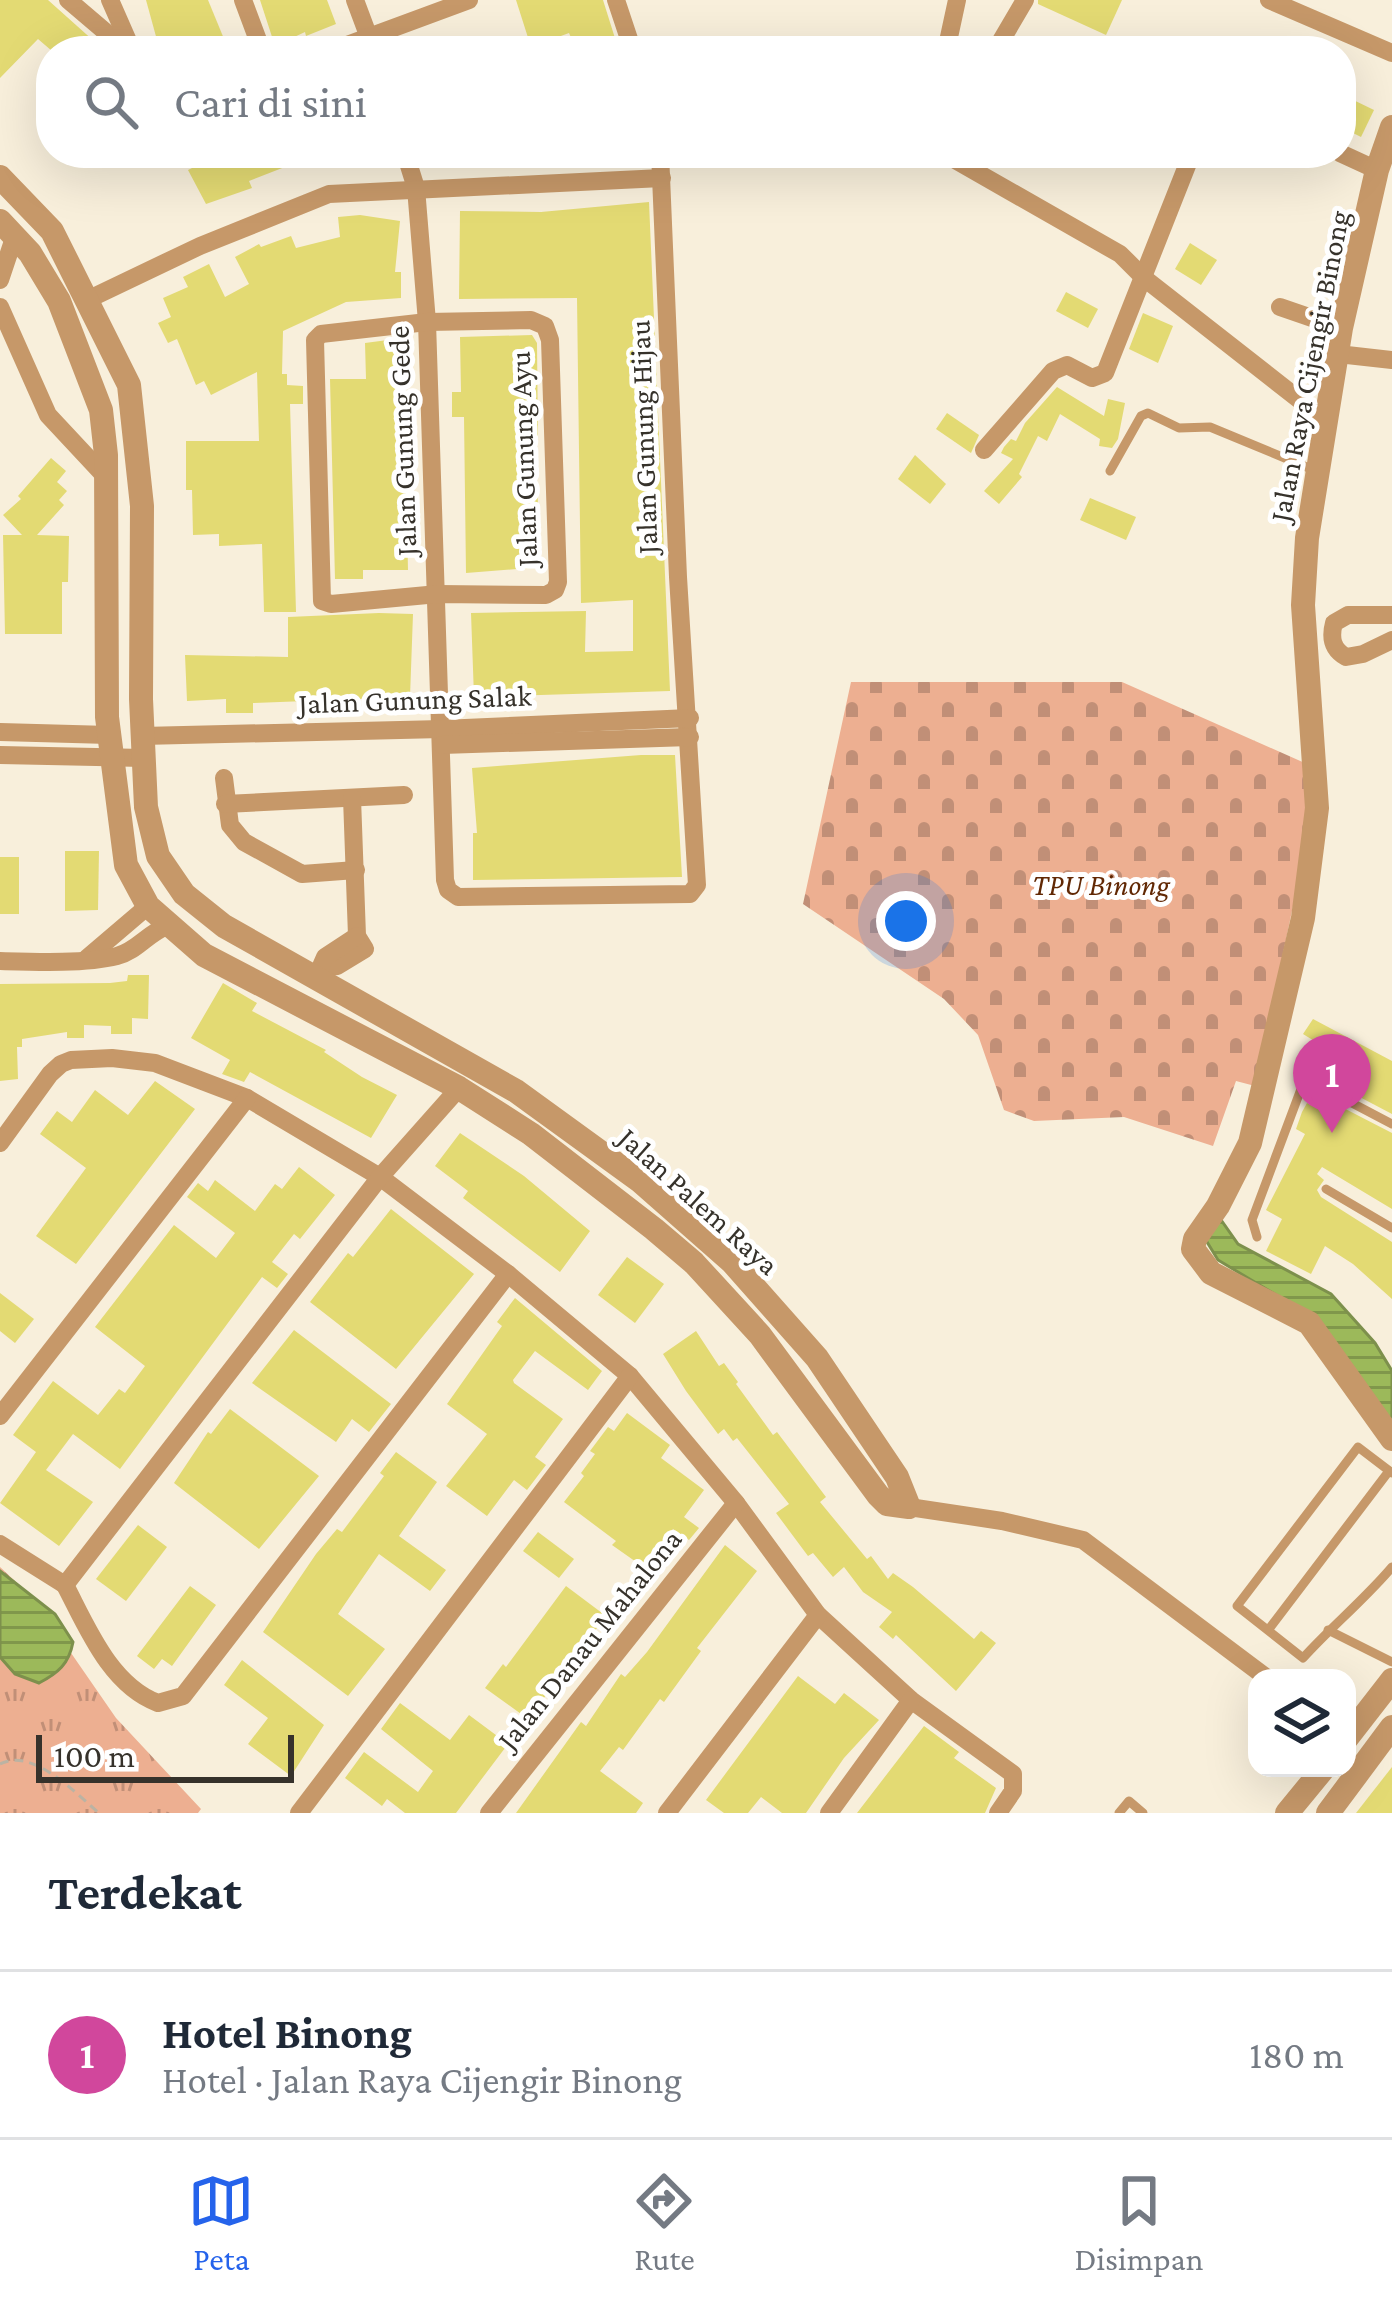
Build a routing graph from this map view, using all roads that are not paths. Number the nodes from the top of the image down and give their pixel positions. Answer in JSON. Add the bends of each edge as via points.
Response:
{"nodes":[{"id":1,"x":68,"y":0,"type":"edge"},
{"id":2,"x":110,"y":0,"type":"edge"},
{"id":3,"x":243,"y":0,"type":"edge"},
{"id":4,"x":355,"y":0,"type":"edge"},
{"id":5,"x":469,"y":0,"type":"edge"},
{"id":6,"x":616,"y":0,"type":"edge"},
{"id":7,"x":957,"y":0,"type":"edge"},
{"id":8,"x":1025,"y":0,"type":"edge"},
{"id":9,"x":1269,"y":0,"type":"edge"},
{"id":10,"x":112,"y":36,"type":"edge"},
{"id":11,"x":124,"y":36,"type":"edge"},
{"id":12,"x":256,"y":36,"type":"edge"},
{"id":13,"x":369,"y":36,"type":"edge"},
{"id":14,"x":390,"y":36,"type":"edge"},
{"id":15,"x":628,"y":36,"type":"edge"},
{"id":16,"x":949,"y":36,"type":"edge"},
{"id":17,"x":1004,"y":36,"type":"edge"},
{"id":18,"x":1353,"y":36,"type":"edge"},
{"id":19,"x":1356,"y":37,"type":"edge"},
{"id":20,"x":1392,"y":53,"type":"edge"},
{"id":21,"x":1392,"y":127,"type":"edge"},
{"id":22,"x":1356,"y":160,"type":"edge"},
{"id":23,"x":410,"y":168,"type":"edge"},
{"id":24,"x":661,"y":168,"type":"edge"},
{"id":25,"x":969,"y":168,"type":"edge"},
{"id":26,"x":1186,"y":168,"type":"edge"},
{"id":27,"x":1377,"y":170,"type":"junction"},
{"id":28,"x":0,"y":177,"type":"edge"},
{"id":29,"x":662,"y":178,"type":"junction"},
{"id":30,"x":416,"y":188,"type":"junction"},
{"id":31,"x":8,"y":228,"type":"edge"},
{"id":32,"x":1144,"y":278,"type":"junction"},
{"id":33,"x":0,"y":280,"type":"edge"},
{"id":34,"x":89,"y":299,"type":"junction"},
{"id":35,"x":0,"y":307,"type":"edge"},
{"id":36,"x":1280,"y":308,"type":"dead end"},
{"id":37,"x":428,"y":322,"type":"junction"},
{"id":38,"x":1341,"y":328,"type":"junction"},
{"id":39,"x":1338,"y":354,"type":"junction"},
{"id":40,"x":1392,"y":360,"type":"edge"},
{"id":41,"x":1324,"y":419,"type":"junction"},
{"id":42,"x":984,"y":450,"type":"dead end"},
{"id":43,"x":1316,"y":470,"type":"junction"},
{"id":44,"x":1110,"y":471,"type":"dead end"},
{"id":45,"x":104,"y":475,"type":"junction"},
{"id":46,"x":438,"y":595,"type":"junction"},
{"id":47,"x":1392,"y":615,"type":"edge"},
{"id":48,"x":1392,"y":640,"type":"edge"},
{"id":49,"x":690,"y":728,"type":"junction"},
{"id":50,"x":0,"y":732,"type":"edge"},
{"id":51,"x":109,"y":737,"type":"junction"},
{"id":52,"x":442,"y":737,"type":"junction"},
{"id":53,"x":142,"y":738,"type":"junction"},
{"id":54,"x":0,"y":755,"type":"edge"},
{"id":55,"x":224,"y":778,"type":"dead end"},
{"id":56,"x":404,"y":795,"type":"dead end"},
{"id":57,"x":352,"y":798,"type":"junction"},
{"id":58,"x":226,"y":804,"type":"junction"},
{"id":59,"x":356,"y":870,"type":"junction"},
{"id":60,"x":148,"y":906,"type":"junction"},
{"id":61,"x":166,"y":926,"type":"junction"},
{"id":62,"x":87,"y":958,"type":"junction"},
{"id":63,"x":0,"y":961,"type":"edge"},
{"id":64,"x":318,"y":973,"type":"junction"},
{"id":65,"x":300,"y":1005,"type":"junction"},
{"id":66,"x":459,"y":1088,"type":"junction"},
{"id":67,"x":247,"y":1098,"type":"junction"},
{"id":68,"x":1392,"y":1124,"type":"edge"},
{"id":69,"x":0,"y":1143,"type":"edge"},
{"id":70,"x":380,"y":1177,"type":"junction"},
{"id":71,"x":1327,"y":1189,"type":"dead end"},
{"id":72,"x":1392,"y":1228,"type":"edge"},
{"id":73,"x":1257,"y":1237,"type":"dead end"},
{"id":74,"x":508,"y":1274,"type":"junction"},
{"id":75,"x":630,"y":1376,"type":"junction"},
{"id":76,"x":0,"y":1416,"type":"edge"},
{"id":77,"x":1392,"y":1439,"type":"edge"},
{"id":78,"x":1390,"y":1472,"type":"edge"},
{"id":79,"x":736,"y":1503,"type":"junction"},
{"id":80,"x":909,"y":1507,"type":"junction"},
{"id":81,"x":0,"y":1544,"type":"edge"},
{"id":82,"x":1392,"y":1567,"type":"edge"},
{"id":83,"x":65,"y":1585,"type":"junction"},
{"id":84,"x":818,"y":1615,"type":"junction"},
{"id":85,"x":1269,"y":1629,"type":"junction"},
{"id":86,"x":1328,"y":1630,"type":"junction"},
{"id":87,"x":1392,"y":1662,"type":"edge"},
{"id":88,"x":1255,"y":1669,"type":"edge"},
{"id":89,"x":1392,"y":1680,"type":"edge"},
{"id":90,"x":911,"y":1700,"type":"junction"},
{"id":91,"x":1392,"y":1711,"type":"edge"},
{"id":92,"x":1356,"y":1726,"type":"edge"},
{"id":93,"x":1392,"y":1727,"type":"edge"},
{"id":94,"x":1356,"y":1736,"type":"edge"},
{"id":95,"x":1317,"y":1777,"type":"edge"},
{"id":96,"x":299,"y":1813,"type":"edge"},
{"id":97,"x":489,"y":1813,"type":"edge"},
{"id":98,"x":667,"y":1813,"type":"edge"},
{"id":99,"x":829,"y":1813,"type":"edge"},
{"id":100,"x":998,"y":1813,"type":"edge"},
{"id":101,"x":1119,"y":1813,"type":"edge"},
{"id":102,"x":1143,"y":1813,"type":"edge"},
{"id":103,"x":1287,"y":1813,"type":"edge"},
{"id":104,"x":1328,"y":1813,"type":"edge"}],
"edges":[{"from":1,"to":10,"type":"street"},
{"from":2,"to":11,"type":"street"},
{"from":3,"to":12,"type":"street"},
{"from":4,"to":13,"type":"street"},
{"from":5,"to":14,"type":"street"},
{"from":6,"to":15,"type":"street"},
{"from":7,"to":16,"type":"street"},
{"from":8,"to":17,"type":"street"},
{"from":9,"to":18,"type":"street"},
{"from":19,"to":20,"type":"street"},
{"from":21,"to":27,"type":"street","name":"Jalan Raya Cijengir Binong"},
{"from":22,"to":27,"type":"street"},
{"from":23,"to":30,"type":"street","name":"Jalan Gunung Gede"},
{"from":24,"to":29,"type":"street","name":"Jalan Gunung Hijau"},
{"from":25,"to":32,"type":"street","via":[[1120,254]]},
{"from":26,"to":32,"type":"street"},
{"from":27,"to":38,"type":"street","name":"Jalan Raya Cijengir Binong"},
{"from":28,"to":34,"type":"street","name":"Jalan Palem Raya","via":[[52,231]]},
{"from":29,"to":30,"type":"street"},
{"from":29,"to":49,"type":"street","name":"Jalan Gunung Hijau"},
{"from":30,"to":34,"type":"street","via":[[329,194],[294,205]]},
{"from":30,"to":37,"type":"street","name":"Jalan Gunung Gede"},
{"from":31,"to":33,"type":"street","name":"Jalan Palem Raya"},
{"from":31,"to":45,"type":"street","name":"Jalan Palem Raya","via":[[78,343],[101,410]]},
{"from":32,"to":41,"type":"street"},
{"from":32,"to":42,"type":"street","via":[[1105,373],[1092,378],[1067,365],[1053,371]]},
{"from":34,"to":53,"type":"street","name":"Jalan Palem Raya","via":[[129,385],[142,506]]},
{"from":35,"to":45,"type":"street","via":[[48,416]]},
{"from":36,"to":38,"type":"street"},
{"from":37,"to":46,"type":"street","name":"Jalan Gunung Gede"},
{"from":37,"to":46,"type":"street","via":[[315,340],[319,592],[331,604]]},
{"from":37,"to":46,"type":"street","name":"Jalan Gunung Ayu","via":[[531,320],[550,340],[555,590]]},
{"from":38,"to":39,"type":"street","name":"Jalan Raya Cijengir Binong"},
{"from":39,"to":40,"type":"street"},
{"from":39,"to":41,"type":"street","name":"Jalan Raya Cijengir Binong"},
{"from":41,"to":43,"type":"street","name":"Jalan Raya Cijengir Binong"},
{"from":43,"to":44,"type":"lane","via":[[1210,427],[1179,428],[1148,413]]},
{"from":43,"to":77,"type":"street","name":"Jalan Raya Cijengir Binong","via":[[1303,605],[1317,808],[1311,869],[1250,1143],[1192,1249],[1210,1273],[1309,1323]]},
{"from":45,"to":51,"type":"street","name":"Jalan Palem Raya"},
{"from":46,"to":52,"type":"street","name":"Jalan Gunung Gede"},
{"from":47,"to":48,"type":"street","via":[[1348,615],[1331,634],[1346,657]]},
{"from":49,"to":52,"type":"street","name":"Jalan Gunung Salak"},
{"from":49,"to":52,"type":"street","name":"Jalan Gunung Hijau","via":[[698,881],[690,894],[453,894],[445,880]]},
{"from":50,"to":51,"type":"street"},
{"from":51,"to":53,"type":"street"},
{"from":51,"to":53,"type":"street"},
{"from":51,"to":54,"type":"street"},
{"from":51,"to":60,"type":"street","name":"Jalan Palem Raya","via":[[126,865]]},
{"from":52,"to":53,"type":"street","name":"Jalan Gunung Salak"},
{"from":53,"to":64,"type":"street","name":"Jalan Palem Raya","via":[[158,856],[184,894],[224,926]]},
{"from":55,"to":58,"type":"street"},
{"from":56,"to":57,"type":"street"},
{"from":57,"to":58,"type":"street"},
{"from":57,"to":59,"type":"street"},
{"from":58,"to":59,"type":"street","via":[[244,842],[302,874]]},
{"from":59,"to":64,"type":"street","via":[[361,942],[326,957]]},
{"from":60,"to":61,"type":"street","name":"Jalan Palem Raya"},
{"from":60,"to":62,"type":"street"},
{"from":61,"to":62,"type":"street","via":[[115,957]]},
{"from":61,"to":65,"type":"street","name":"Jalan Palem Raya"},
{"from":62,"to":63,"type":"street"},
{"from":64,"to":65,"type":"street"},
{"from":64,"to":80,"type":"street","name":"Jalan Palem Raya","via":[[516,1091],[640,1181],[732,1262],[817,1358]]},
{"from":65,"to":66,"type":"street","name":"Jalan Palem Raya"},
{"from":66,"to":70,"type":"street"},
{"from":66,"to":80,"type":"street","name":"Jalan Palem Raya","via":[[531,1134],[694,1263],[760,1335],[878,1495]]},
{"from":67,"to":69,"type":"street","via":[[155,1063],[71,1060],[50,1073]]},
{"from":67,"to":70,"type":"street"},
{"from":67,"to":76,"type":"street"},
{"from":68,"to":73,"type":"lane","via":[[1313,1083],[1301,1089],[1252,1220]]},
{"from":70,"to":74,"type":"street"},
{"from":70,"to":83,"type":"street"},
{"from":71,"to":72,"type":"lane"},
{"from":74,"to":75,"type":"street"},
{"from":74,"to":83,"type":"street","via":[[178,1700],[158,1703],[123,1681]]},
{"from":75,"to":79,"type":"street"},
{"from":75,"to":96,"type":"street"},
{"from":78,"to":85,"type":"lane"},
{"from":78,"to":85,"type":"lane","via":[[1358,1447],[1336,1474],[1237,1606]]},
{"from":79,"to":84,"type":"street"},
{"from":79,"to":97,"type":"street","name":"Jalan Danau Mahalona"},
{"from":80,"to":88,"type":"street","via":[[1083,1540]]},
{"from":81,"to":83,"type":"street"},
{"from":82,"to":86,"type":"lane"},
{"from":84,"to":90,"type":"street"},
{"from":84,"to":98,"type":"street"},
{"from":85,"to":86,"type":"lane","via":[[1303,1658]]},
{"from":86,"to":87,"type":"lane"},
{"from":89,"to":92,"type":"street"},
{"from":90,"to":99,"type":"street"},
{"from":90,"to":100,"type":"street","via":[[1013,1774],[1013,1791]]},
{"from":91,"to":94,"type":"street"},
{"from":93,"to":104,"type":"street"},
{"from":95,"to":103,"type":"street"},
{"from":101,"to":102,"type":"lane","via":[[1129,1801]]}]}
